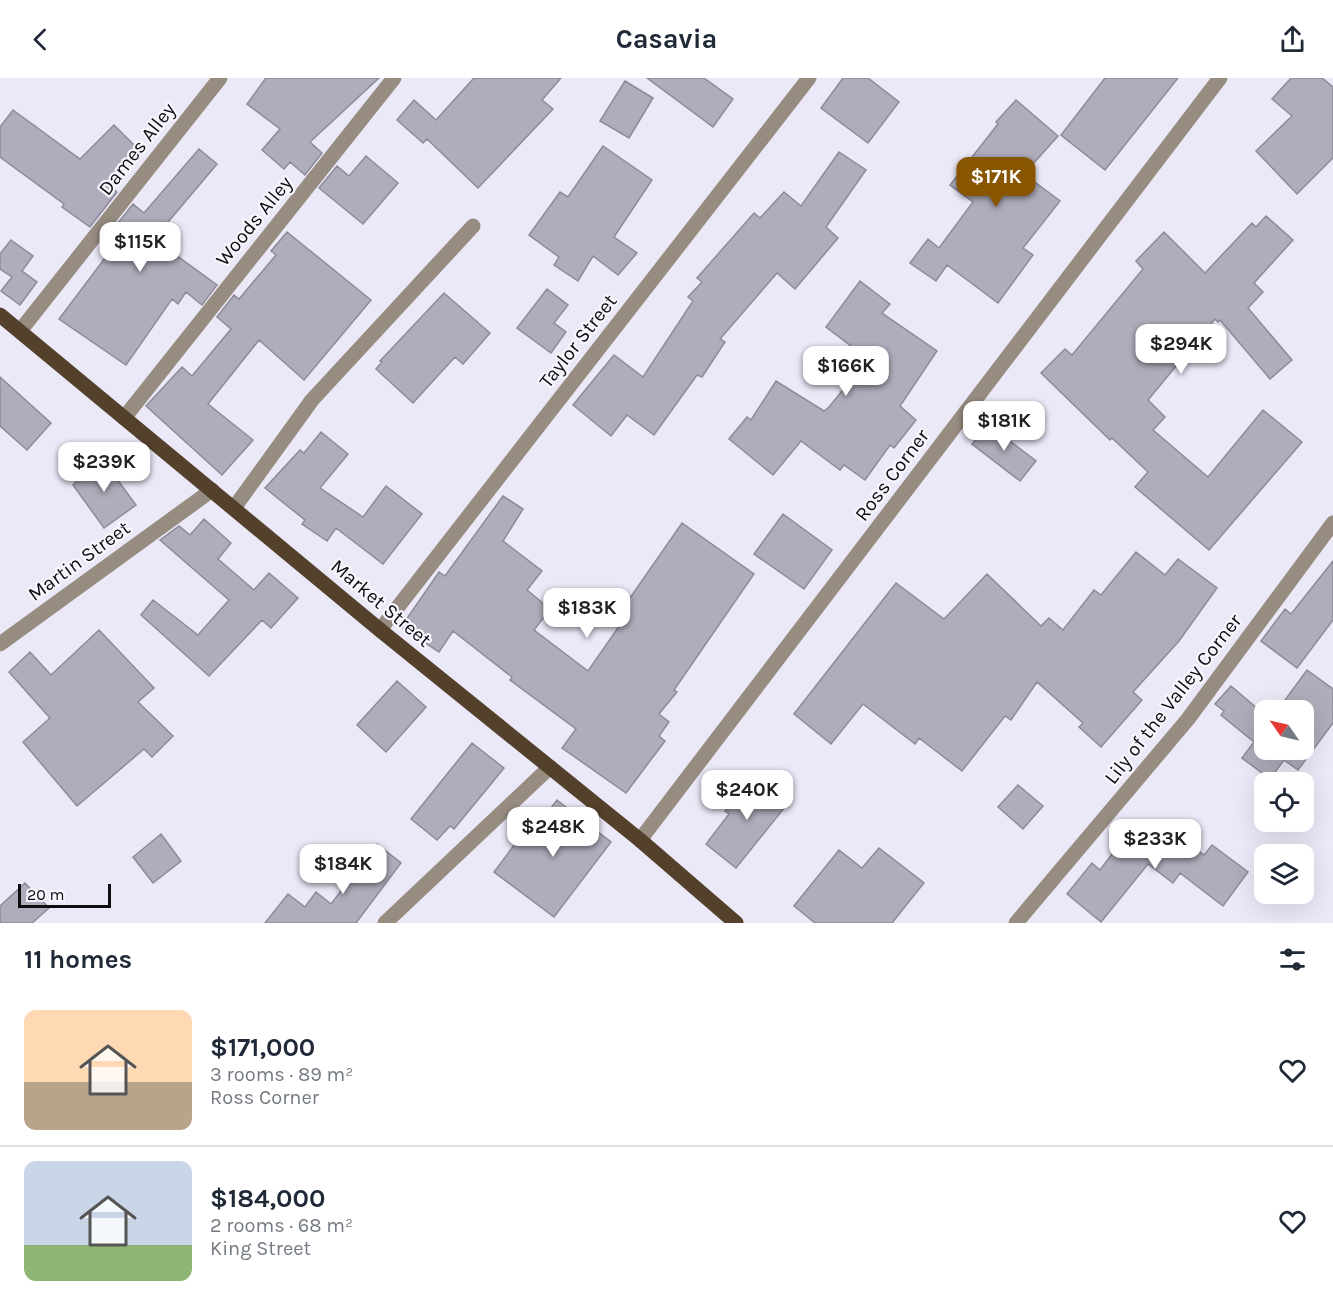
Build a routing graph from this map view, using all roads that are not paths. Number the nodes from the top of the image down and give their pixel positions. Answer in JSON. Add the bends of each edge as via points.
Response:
{"nodes":[{"id":1,"x":220,"y":78,"type":"edge"},
{"id":2,"x":394,"y":78,"type":"edge"},
{"id":3,"x":809,"y":78,"type":"edge"},
{"id":4,"x":1220,"y":78,"type":"edge"},
{"id":5,"x":473,"y":226,"type":"dead end"},
{"id":6,"x":0,"y":315,"type":"edge"},
{"id":7,"x":20,"y":330,"type":"junction"},
{"id":8,"x":124,"y":418,"type":"junction"},
{"id":9,"x":212,"y":490,"type":"junction"},
{"id":10,"x":234,"y":508,"type":"junction"},
{"id":11,"x":1333,"y":523,"type":"edge"},
{"id":12,"x":380,"y":630,"type":"junction"},
{"id":13,"x":0,"y":644,"type":"edge"},
{"id":14,"x":550,"y":767,"type":"junction"},
{"id":15,"x":640,"y":840,"type":"junction"},
{"id":16,"x":385,"y":923,"type":"edge"},
{"id":17,"x":736,"y":923,"type":"edge"},
{"id":18,"x":1016,"y":923,"type":"edge"}],
"edges":[{"from":1,"to":7,"type":"street","name":"Dames Alley"},
{"from":2,"to":8,"type":"street","name":"Woods Alley"},
{"from":3,"to":12,"type":"street","name":"Taylor Street"},
{"from":4,"to":15,"type":"street","name":"Ross Corner"},
{"from":5,"to":10,"type":"street","via":[[312,400]]},
{"from":6,"to":7,"type":"main road","name":"Market Street"},
{"from":7,"to":8,"type":"main road","name":"Market Street"},
{"from":8,"to":9,"type":"main road","name":"Market Street"},
{"from":9,"to":10,"type":"main road","name":"Market Street"},
{"from":9,"to":13,"type":"street","name":"Martin Street"},
{"from":10,"to":12,"type":"main road","name":"Market Street"},
{"from":11,"to":18,"type":"street","name":"Lily of the Valley Corner","via":[[1188,719]]},
{"from":12,"to":14,"type":"main road","name":"Market Street"},
{"from":14,"to":15,"type":"main road","name":"Market Street"},
{"from":14,"to":16,"type":"street"},
{"from":15,"to":17,"type":"main road","name":"Market Street"}]}
